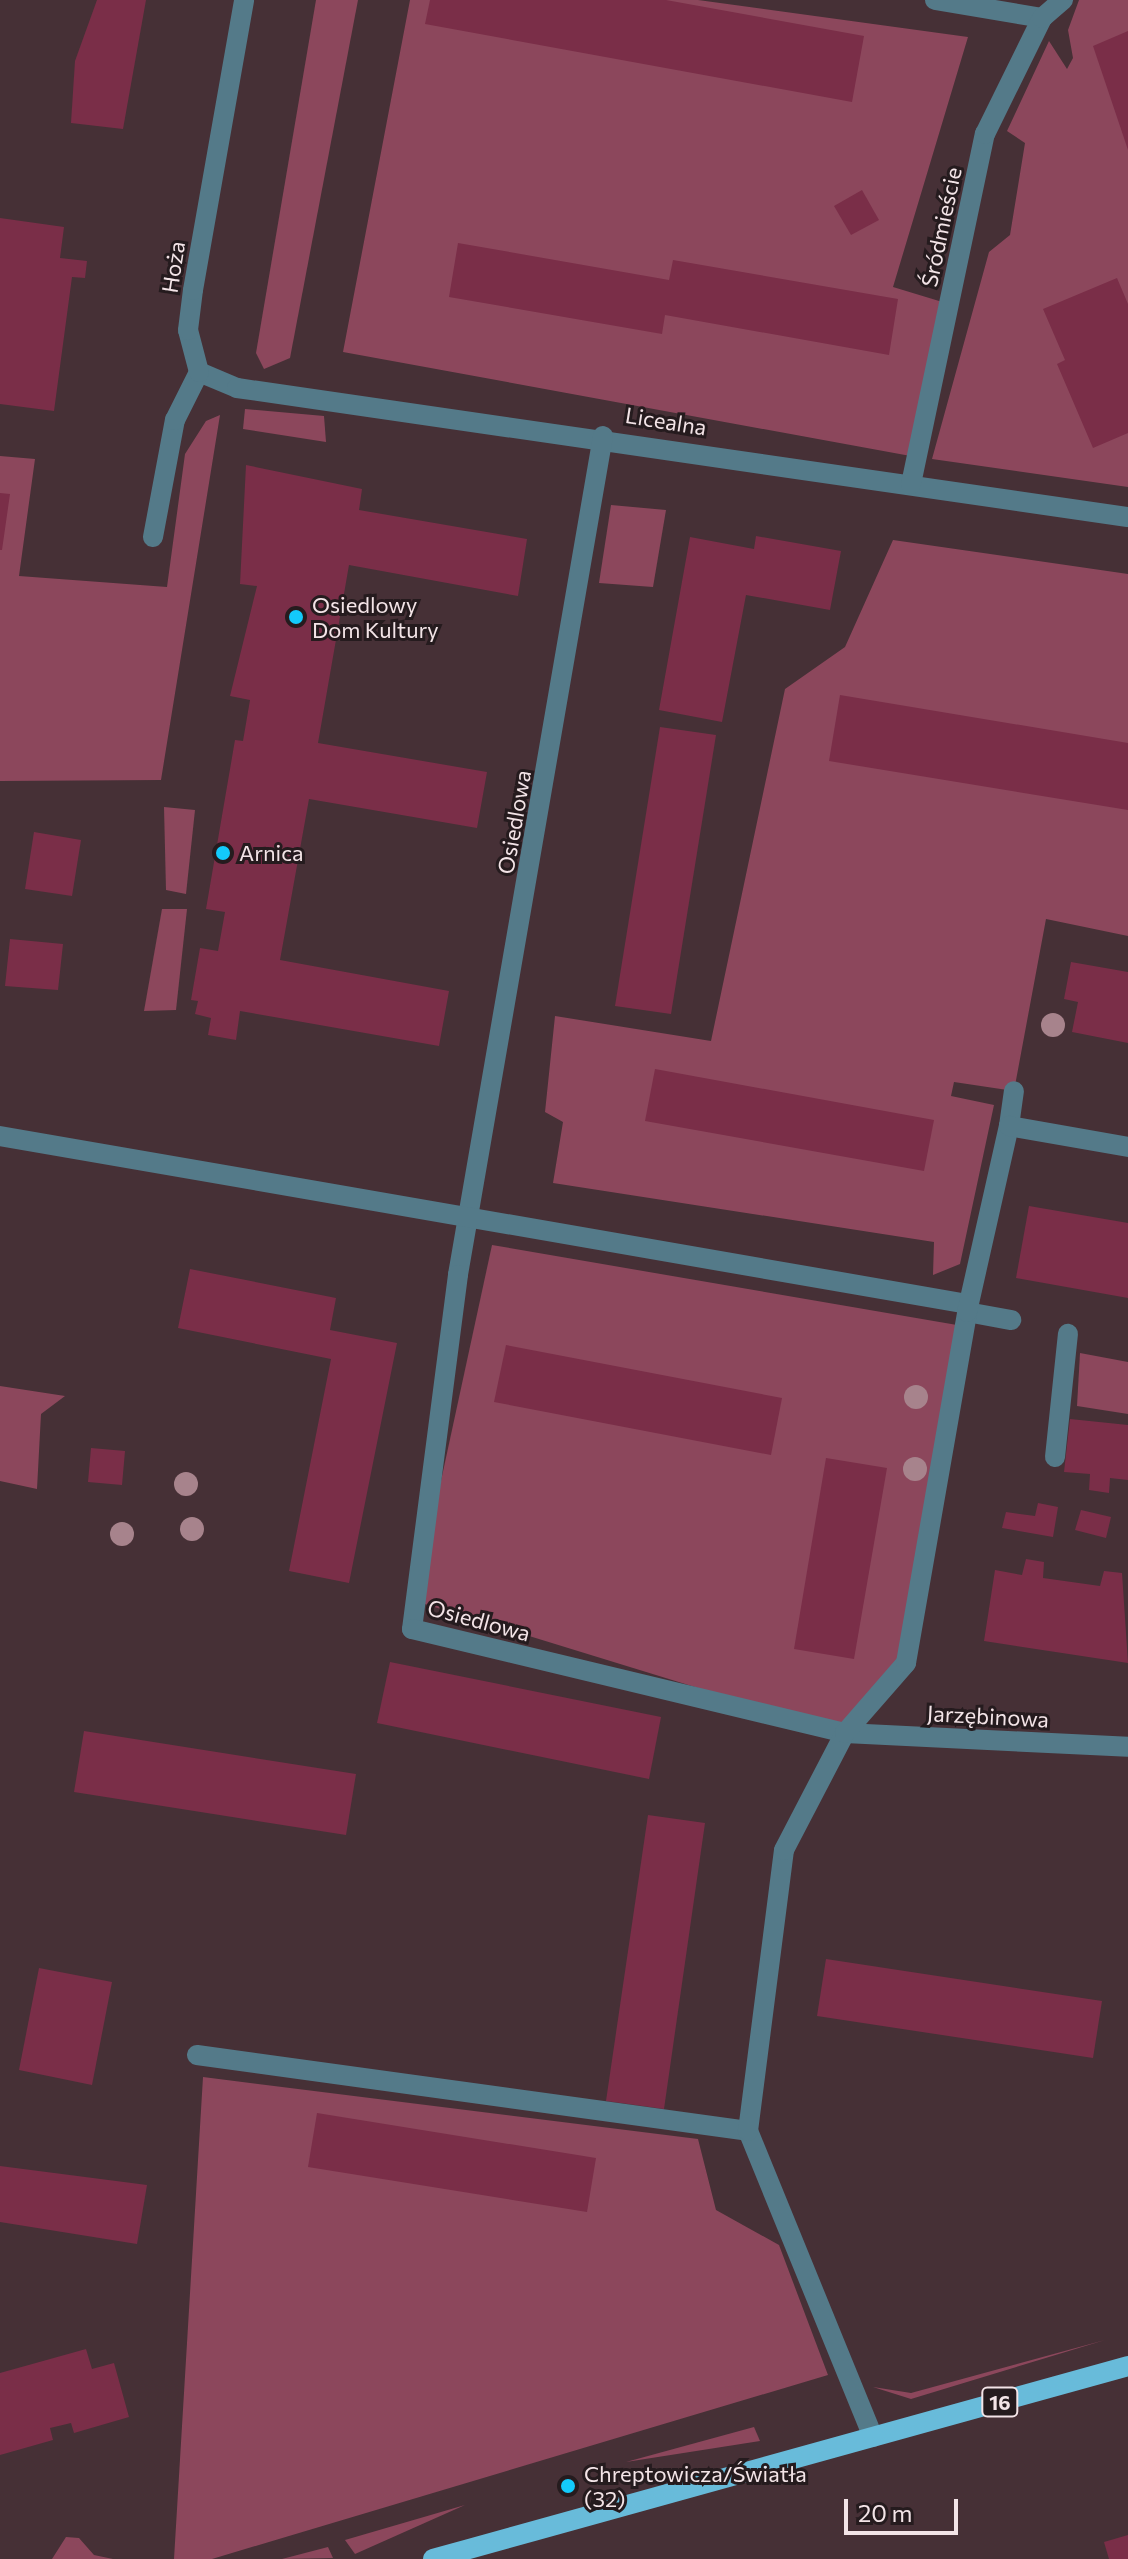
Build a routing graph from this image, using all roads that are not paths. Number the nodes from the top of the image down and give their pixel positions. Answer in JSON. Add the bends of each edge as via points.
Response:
{"nodes":[{"id":1,"x":244,"y":0,"type":"edge"},
{"id":2,"x":935,"y":0,"type":"edge"},
{"id":3,"x":1063,"y":0,"type":"edge"},
{"id":4,"x":1042,"y":18,"type":"junction"},
{"id":5,"x":199,"y":372,"type":"junction"},
{"id":6,"x":603,"y":436,"type":"junction"},
{"id":7,"x":911,"y":484,"type":"junction"},
{"id":8,"x":1128,"y":517,"type":"edge"},
{"id":9,"x":153,"y":537,"type":"dead end"},
{"id":10,"x":1014,"y":1091,"type":"dead end"},
{"id":11,"x":1009,"y":1126,"type":"junction"},
{"id":12,"x":0,"y":1136,"type":"edge"},
{"id":13,"x":1128,"y":1147,"type":"edge"},
{"id":14,"x":471,"y":1215,"type":"junction"},
{"id":15,"x":968,"y":1308,"type":"junction"},
{"id":16,"x":1011,"y":1320,"type":"dead end"},
{"id":17,"x":1068,"y":1334,"type":"dead end"},
{"id":18,"x":1055,"y":1457,"type":"dead end"},
{"id":19,"x":845,"y":1733,"type":"junction"},
{"id":20,"x":1128,"y":1747,"type":"edge"},
{"id":21,"x":197,"y":2055,"type":"dead end"},
{"id":22,"x":748,"y":2131,"type":"junction"},
{"id":23,"x":1128,"y":2366,"type":"edge"},
{"id":24,"x":873,"y":2437,"type":"junction"},
{"id":25,"x":433,"y":2559,"type":"edge"}],
"edges":[{"from":1,"to":5,"type":"street","name":"Hoża","via":[[191,303],[188,330]]},
{"from":2,"to":4,"type":"street"},
{"from":3,"to":4,"type":"street","name":"Śródmieście"},
{"from":4,"to":7,"type":"street","name":"Śródmieście","via":[[985,134]]},
{"from":5,"to":6,"type":"street","name":"Licealna","via":[[237,388]]},
{"from":5,"to":9,"type":"street","via":[[175,420]]},
{"from":6,"to":7,"type":"street","name":"Licealna"},
{"from":6,"to":14,"type":"street","name":"Osiedlowa"},
{"from":7,"to":8,"type":"street","name":"Licealna"},
{"from":10,"to":11,"type":"street"},
{"from":11,"to":13,"type":"street"},
{"from":11,"to":15,"type":"street"},
{"from":12,"to":14,"type":"street"},
{"from":14,"to":15,"type":"street"},
{"from":14,"to":19,"type":"street","name":"Osiedlowa","via":[[412,1629]]},
{"from":15,"to":16,"type":"street"},
{"from":15,"to":19,"type":"street","via":[[906,1663]]},
{"from":17,"to":18,"type":"street"},
{"from":19,"to":20,"type":"street","name":"Jarzębinowa"},
{"from":19,"to":22,"type":"street","via":[[784,1850]]},
{"from":21,"to":22,"type":"street"},
{"from":22,"to":24,"type":"street"},
{"from":23,"to":24,"type":"main road","number":"16"},
{"from":24,"to":25,"type":"main road","number":"16"}]}
